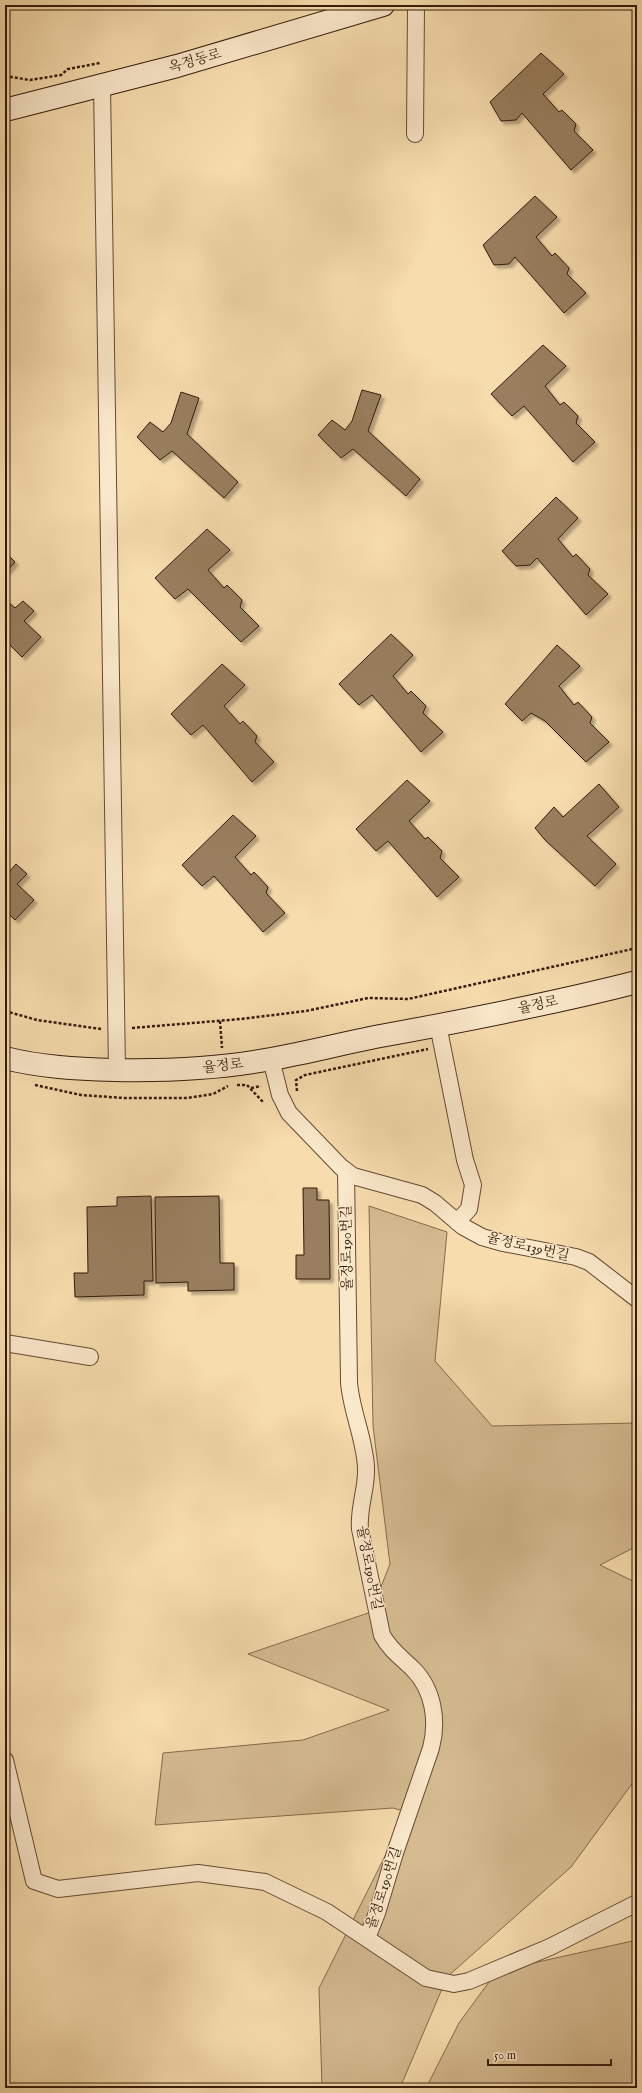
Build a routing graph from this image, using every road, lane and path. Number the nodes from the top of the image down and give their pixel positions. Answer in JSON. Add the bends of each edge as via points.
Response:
{"nodes":[{"id":1,"x":383,"y":5,"type":"edge"},
{"id":2,"x":416,"y":5,"type":"edge"},
{"id":3,"x":100,"y":63,"type":"dead end"},
{"id":4,"x":5,"y":76,"type":"edge"},
{"id":5,"x":102,"y":86,"type":"junction"},
{"id":6,"x":5,"y":110,"type":"edge"},
{"id":7,"x":415,"y":134,"type":"dead end"},
{"id":8,"x":637,"y":948,"type":"edge"},
{"id":9,"x":637,"y":982,"type":"edge"},
{"id":10,"x":5,"y":1011,"type":"edge"},
{"id":11,"x":438,"y":1025,"type":"junction"},
{"id":12,"x":117,"y":1029,"type":"junction"},
{"id":13,"x":5,"y":1058,"type":"edge"},
{"id":14,"x":271,"y":1060,"type":"junction"},
{"id":15,"x":117,"y":1070,"type":"junction"},
{"id":16,"x":28,"y":1083,"type":"dead end"},
{"id":17,"x":263,"y":1102,"type":"dead end"},
{"id":18,"x":346,"y":1171,"type":"junction"},
{"id":19,"x":457,"y":1222,"type":"junction"},
{"id":20,"x":637,"y":1299,"type":"edge"},
{"id":21,"x":5,"y":1343,"type":"edge"},
{"id":22,"x":90,"y":1357,"type":"dead end"},
{"id":23,"x":5,"y":1760,"type":"edge"},
{"id":24,"x":637,"y":1903,"type":"edge"},
{"id":25,"x":367,"y":1938,"type":"junction"}],
"edges":[{"from":1,"to":5,"type":"main road","name":"옥정동로"},
{"from":2,"to":7,"type":"street"},
{"from":3,"to":4,"type":"path","via":[[68,69],[61,75],[30,80]]},
{"from":5,"to":6,"type":"main road","name":"옥정동로"},
{"from":5,"to":12,"type":"street"},
{"from":8,"to":12,"type":"path","via":[[408,999],[368,998],[270,1016]]},
{"from":9,"to":11,"type":"main road","name":"율정로"},
{"from":10,"to":12,"type":"path","via":[[37,1020]]},
{"from":11,"to":14,"type":"main road","name":"율정로"},
{"from":11,"to":19,"type":"street","via":[[472,1185],[469,1209]]},
{"from":12,"to":15,"type":"street"},
{"from":13,"to":15,"type":"main road","name":"율정로","via":[[62,1067]]},
{"from":14,"to":15,"type":"main road","name":"율정로","via":[[184,1070]]},
{"from":14,"to":18,"type":"street","name":"율정로139번길","via":[[280,1095],[290,1113]]},
{"from":16,"to":17,"type":"path","via":[[81,1095],[124,1098],[188,1098],[213,1094],[225,1087],[246,1085]]},
{"from":18,"to":19,"type":"street","name":"율정로139번길","via":[[365,1180],[422,1195]]},
{"from":18,"to":25,"type":"street","name":"율정로190번길","via":[[350,1398],[366,1466],[359,1518],[360,1529],[382,1635],[387,1645],[415,1671],[423,1683],[435,1717],[435,1733],[431,1748],[388,1874],[378,1913]]},
{"from":19,"to":20,"type":"street","name":"율정로139번길","via":[[482,1237],[589,1262]]},
{"from":21,"to":22,"type":"street"},
{"from":23,"to":25,"type":"street","via":[[34,1881],[58,1889],[198,1873],[265,1882],[327,1912]]},
{"from":24,"to":25,"type":"street","via":[[550,1947],[469,1981],[454,1984],[426,1978]]}]}
